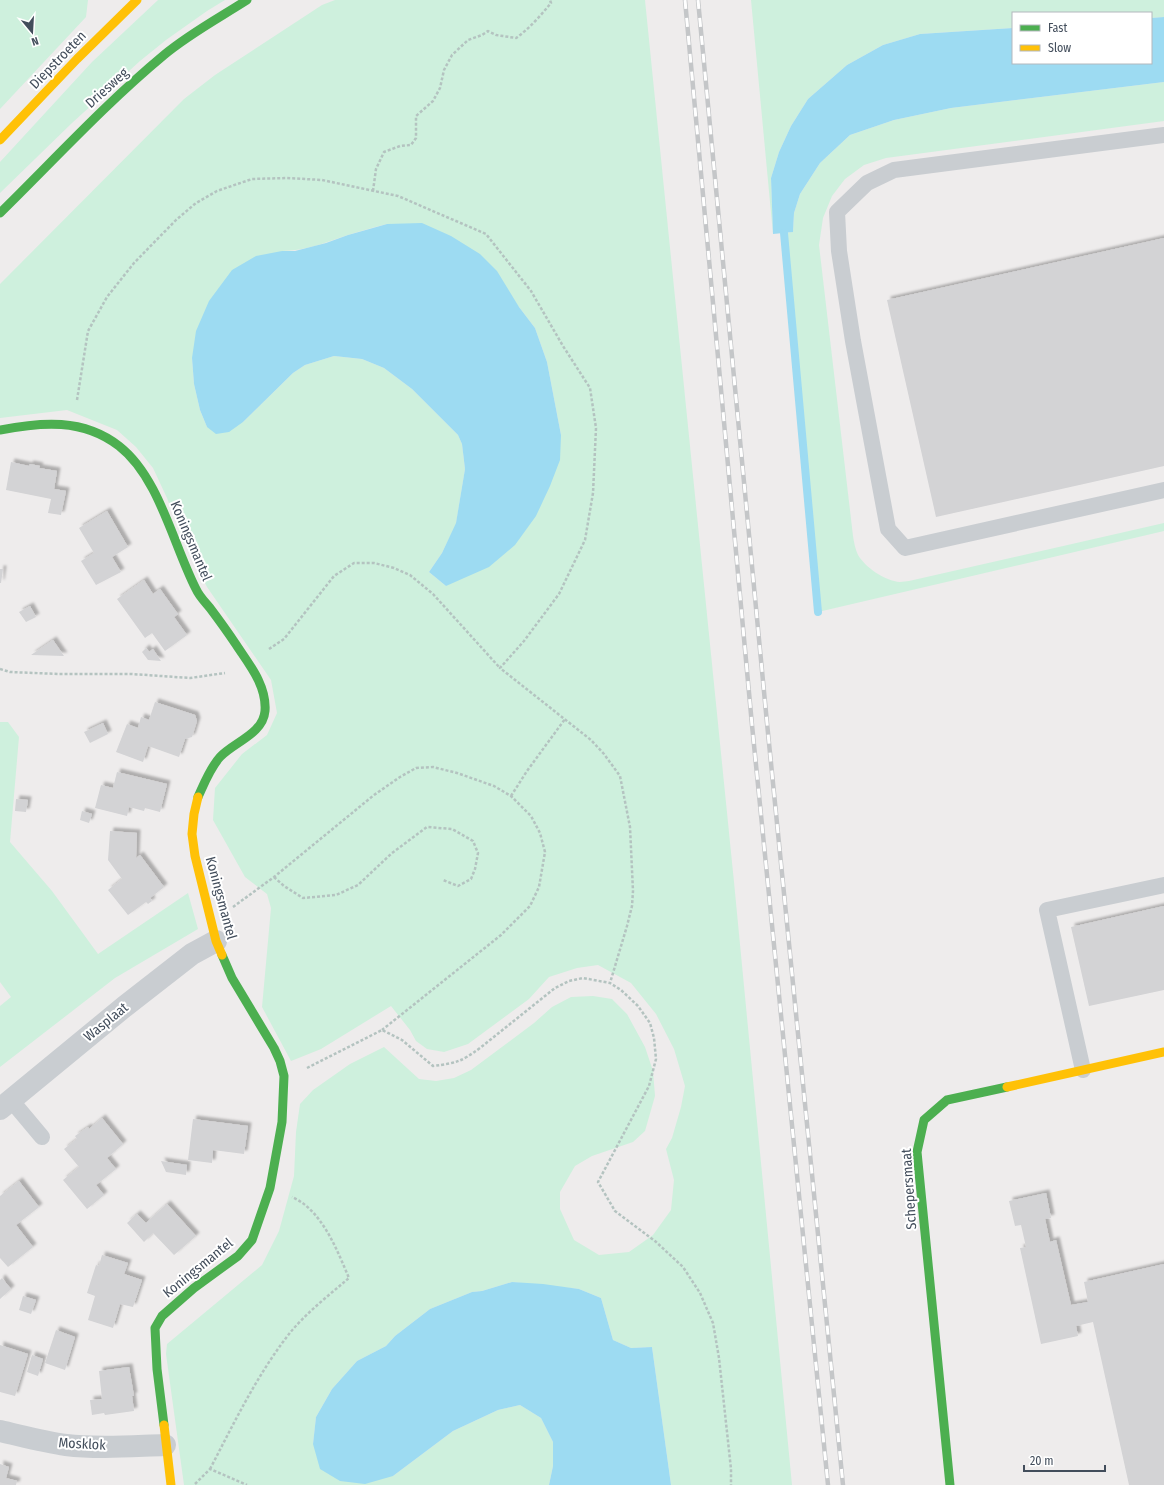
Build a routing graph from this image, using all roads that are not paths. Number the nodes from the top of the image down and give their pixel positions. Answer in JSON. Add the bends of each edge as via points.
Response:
{"nodes":[{"id":1,"x":137,"y":0,"type":"edge"},
{"id":2,"x":247,"y":0,"type":"edge"},
{"id":3,"x":1164,"y":135,"type":"edge"},
{"id":4,"x":0,"y":140,"type":"edge"},
{"id":5,"x":0,"y":213,"type":"edge"},
{"id":6,"x":0,"y":430,"type":"edge"},
{"id":7,"x":1164,"y":490,"type":"edge"},
{"id":8,"x":1164,"y":885,"type":"edge"},
{"id":9,"x":214,"y":932,"type":"junction"},
{"id":10,"x":1164,"y":1052,"type":"edge"},
{"id":11,"x":1083,"y":1070,"type":"junction"},
{"id":12,"x":6,"y":1105,"type":"edge"},
{"id":13,"x":42,"y":1136,"type":"dead end"},
{"id":14,"x":0,"y":1431,"type":"edge"},
{"id":15,"x":165,"y":1445,"type":"junction"},
{"id":16,"x":171,"y":1485,"type":"edge"},
{"id":17,"x":950,"y":1485,"type":"edge"}],
"edges":[{"from":1,"to":4,"type":"street","name":"Diepstroeten","via":[[77,58]]},
{"from":2,"to":5,"type":"street","name":"Driesweg","via":[[164,55],[89,122]]},
{"from":3,"to":7,"type":"lane","via":[[894,170],[867,183],[837,212],[839,251],[853,341],[888,529],[905,548]]},
{"from":6,"to":9,"type":"street","name":"Koningsmantel","via":[[48,424],[74,425],[99,434],[119,446],[143,473],[156,495],[197,591],[225,628],[262,687],[265,706],[261,723],[220,757],[198,797],[194,814],[192,834],[195,856]]},
{"from":8,"to":11,"type":"lane","via":[[1047,910]]},
{"from":9,"to":12,"type":"street","name":"Wasplaat","via":[[192,954]]},
{"from":9,"to":15,"type":"street","name":"Koningsmantel","via":[[236,984],[280,1061],[284,1076],[282,1122],[270,1188],[252,1240],[238,1256],[194,1288],[162,1316],[155,1328]]},
{"from":10,"to":11,"type":"street","name":"Schepersmaat"},
{"from":11,"to":17,"type":"street","name":"Schepersmaat","via":[[947,1100],[924,1120],[917,1152]]},
{"from":12,"to":13,"type":"lane"},
{"from":14,"to":15,"type":"street","name":"Mosklok","via":[[38,1441],[67,1445]]},
{"from":15,"to":16,"type":"street","name":"Koningsmantel"}]}
